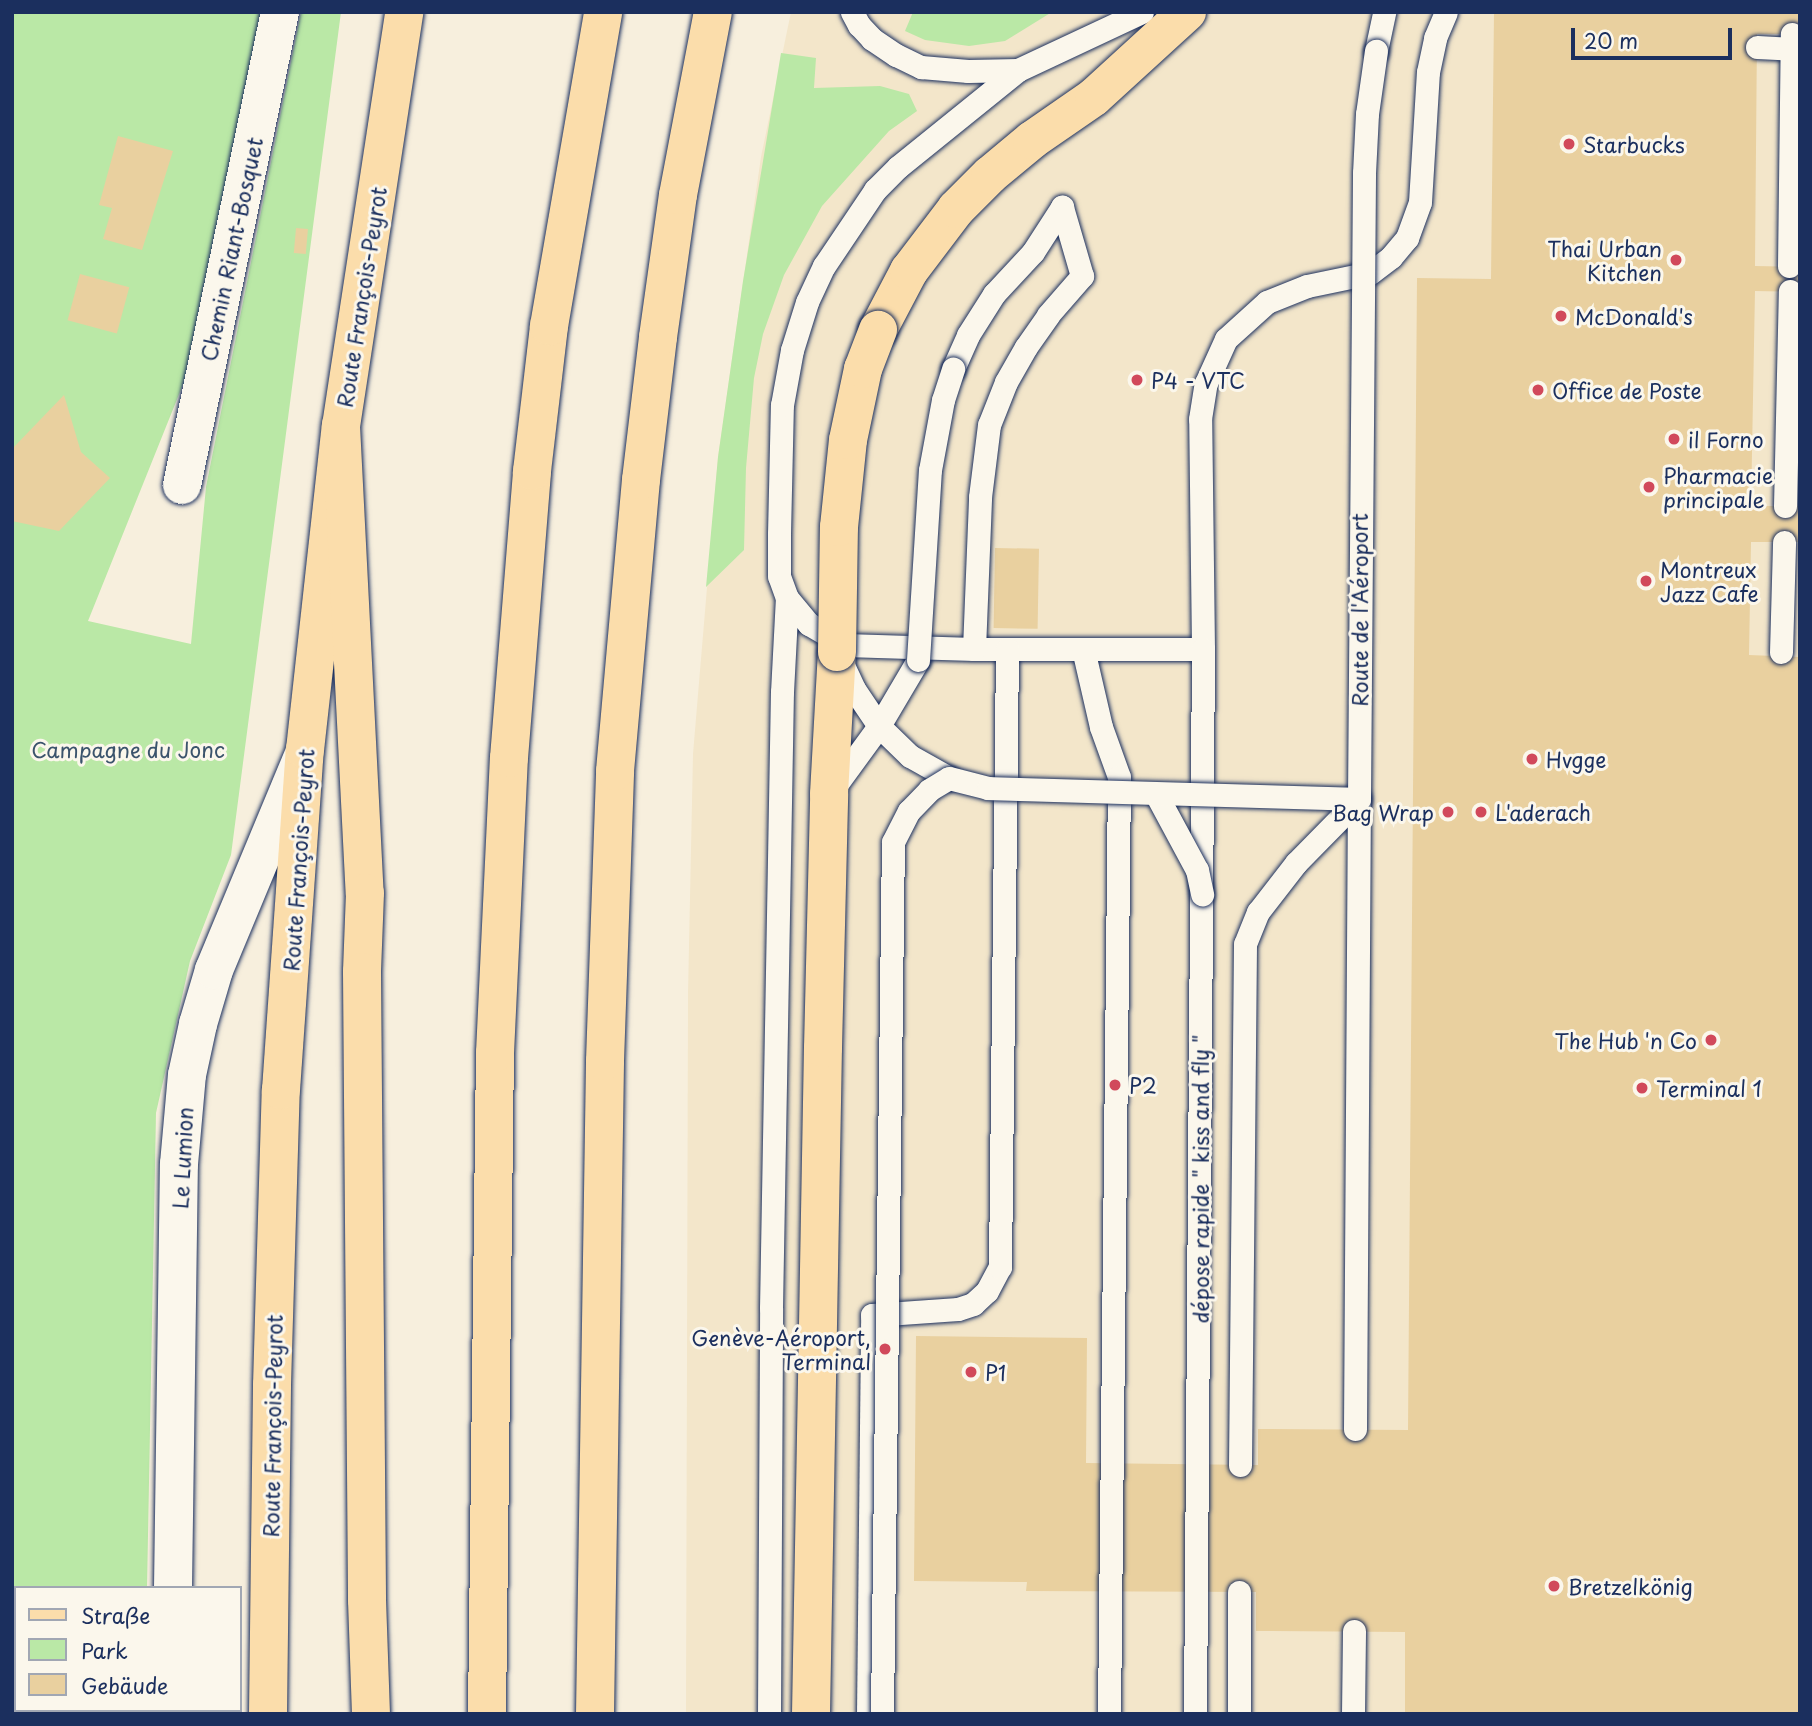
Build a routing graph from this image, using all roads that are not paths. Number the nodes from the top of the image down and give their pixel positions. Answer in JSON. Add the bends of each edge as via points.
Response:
{"nodes":[{"id":1,"x":280,"y":12,"type":"edge"},
{"id":2,"x":404,"y":12,"type":"edge"},
{"id":3,"x":603,"y":12,"type":"edge"},
{"id":4,"x":713,"y":12,"type":"edge"},
{"id":5,"x":852,"y":12,"type":"edge"},
{"id":6,"x":1142,"y":12,"type":"edge"},
{"id":7,"x":1187,"y":12,"type":"edge"},
{"id":8,"x":1384,"y":12,"type":"edge"},
{"id":9,"x":1446,"y":12,"type":"edge"},
{"id":10,"x":1757,"y":47,"type":"dead end"},
{"id":11,"x":1018,"y":70,"type":"junction"},
{"id":12,"x":1789,"y":266,"type":"dead end"},
{"id":13,"x":1790,"y":291,"type":"dead end"},
{"id":14,"x":341,"y":426,"type":"junction"},
{"id":15,"x":182,"y":485,"type":"dead end"},
{"id":16,"x":1785,"y":506,"type":"dead end"},
{"id":17,"x":1784,"y":542,"type":"dead end"},
{"id":18,"x":786,"y":598,"type":"junction"},
{"id":19,"x":974,"y":649,"type":"junction"},
{"id":20,"x":1007,"y":649,"type":"junction"},
{"id":21,"x":1083,"y":649,"type":"junction"},
{"id":22,"x":1203,"y":649,"type":"junction"},
{"id":23,"x":837,"y":652,"type":"junction"},
{"id":24,"x":1781,"y":652,"type":"dead end"},
{"id":25,"x":879,"y":726,"type":"junction"},
{"id":26,"x":305,"y":750,"type":"junction"},
{"id":27,"x":949,"y":778,"type":"junction"},
{"id":28,"x":829,"y":794,"type":"junction"},
{"id":29,"x":1156,"y":794,"type":"junction"},
{"id":30,"x":1359,"y":799,"type":"junction"},
{"id":31,"x":1355,"y":1429,"type":"dead end"},
{"id":32,"x":1198,"y":1464,"type":"dead end"},
{"id":33,"x":1240,"y":1465,"type":"dead end"},
{"id":34,"x":173,"y":1586,"type":"edge"},
{"id":35,"x":1197,"y":1591,"type":"dead end"},
{"id":36,"x":1239,"y":1592,"type":"dead end"},
{"id":37,"x":1354,"y":1631,"type":"dead end"},
{"id":38,"x":268,"y":1714,"type":"edge"},
{"id":39,"x":371,"y":1714,"type":"edge"},
{"id":40,"x":486,"y":1714,"type":"edge"},
{"id":41,"x":595,"y":1714,"type":"edge"},
{"id":42,"x":769,"y":1714,"type":"edge"},
{"id":43,"x":811,"y":1714,"type":"edge"},
{"id":44,"x":868,"y":1714,"type":"edge"},
{"id":45,"x":882,"y":1714,"type":"edge"},
{"id":46,"x":1109,"y":1714,"type":"edge"},
{"id":47,"x":1196,"y":1714,"type":"edge"},
{"id":48,"x":1239,"y":1714,"type":"edge"},
{"id":49,"x":1353,"y":1714,"type":"edge"}],
"edges":[{"from":1,"to":15,"type":"street","name":"Chemin Riant-Bosquet"},
{"from":2,"to":14,"type":"main road","name":"Route François-Peyrot"},
{"from":3,"to":40,"type":"main road","via":[[549,326],[510,745],[495,1053]]},
{"from":4,"to":41,"type":"main road","via":[[678,195],[658,338],[615,771],[604,1075]]},
{"from":5,"to":11,"type":"lane","via":[[872,39],[921,67]]},
{"from":6,"to":11,"type":"lane"},
{"from":7,"to":23,"type":"main road","bridge":true,"via":[[1094,97],[1021,149],[956,209],[909,271],[863,369],[848,440],[839,527]]},
{"from":8,"to":30,"type":"lane","name":"Route de l'Aéroport","bridge":true,"via":[[1367,114],[1364,173]]},
{"from":9,"to":22,"type":"lane","via":[[1428,72],[1420,202],[1407,238],[1370,273],[1307,286],[1267,302],[1226,339],[1206,383],[1200,419]]},
{"from":10,"to":12,"type":"lane","via":[[1792,41]]},
{"from":11,"to":18,"type":"lane","via":[[921,146],[875,190],[824,266],[807,302],[782,405],[779,576]]},
{"from":13,"to":16,"type":"lane"},
{"from":14,"to":26,"type":"main road","name":"Route François-Peyrot"},
{"from":14,"to":39,"type":"main road","via":[[365,893],[362,986]]},
{"from":17,"to":24,"type":"lane"},
{"from":18,"to":19,"type":"lane","via":[[809,624],[845,645]]},
{"from":18,"to":42,"type":"lane","via":[[771,1280]]},
{"from":19,"to":20,"type":"lane"},
{"from":19,"to":25,"type":"lane","bridge":true,"via":[[980,496],[989,425],[1026,347],[1082,276],[1062,207],[1033,251],[994,295],[953,369],[930,470],[918,660]]},
{"from":20,"to":21,"type":"lane"},
{"from":20,"to":44,"type":"lane","via":[[1000,1267],[987,1292],[973,1304],[872,1315]]},
{"from":21,"to":22,"type":"lane"},
{"from":21,"to":46,"type":"lane","via":[[1101,727],[1119,777]]},
{"from":22,"to":47,"type":"lane"},
{"from":23,"to":25,"type":"lane","via":[[854,690]]},
{"from":23,"to":28,"type":"main road"},
{"from":25,"to":27,"type":"lane","via":[[910,756]]},
{"from":25,"to":28,"type":"lane"},
{"from":26,"to":34,"type":"street","name":"Le Lumion","via":[[214,970],[187,1075],[178,1164]]},
{"from":26,"to":38,"type":"main road","name":"Route François-Peyrot","via":[[281,1103]]},
{"from":27,"to":29,"type":"lane","bridge":true,"via":[[988,788]]},
{"from":27,"to":45,"type":"lane","bridge":true,"via":[[929,789],[909,811],[893,842]]},
{"from":28,"to":43,"type":"main road"},
{"from":29,"to":30,"type":"lane","bridge":true},
{"from":29,"to":32,"type":"lane","name":"dépose rapide \" kiss and fly \"","bridge":true,"via":[[1198,870],[1202,894]]},
{"from":30,"to":31,"type":"lane","name":"Route de l'Aéroport"},
{"from":30,"to":33,"type":"lane","via":[[1289,872],[1258,912],[1245,944]]},
{"from":35,"to":47,"type":"lane"},
{"from":36,"to":48,"type":"lane"},
{"from":37,"to":49,"type":"lane"}]}
